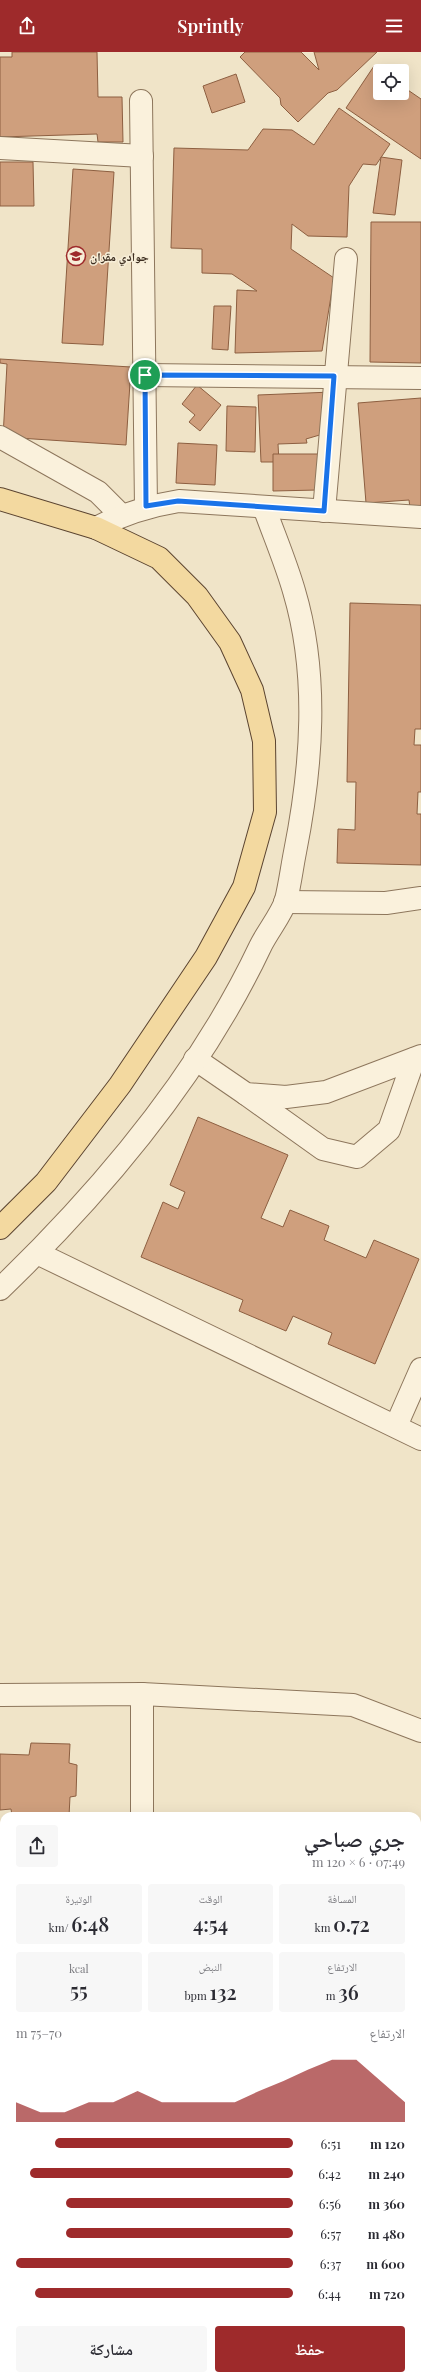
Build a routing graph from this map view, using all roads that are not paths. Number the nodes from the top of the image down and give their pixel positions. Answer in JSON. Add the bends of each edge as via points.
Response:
{"nodes":[{"id":1,"x":141,"y":101,"type":"dead end"},
{"id":2,"x":0,"y":148,"type":"edge"},
{"id":3,"x":142,"y":156,"type":"junction"},
{"id":4,"x":346,"y":259,"type":"dead end"},
{"id":5,"x":145,"y":375,"type":"junction"},
{"id":6,"x":334,"y":376,"type":"junction"},
{"id":7,"x":421,"y":378,"type":"edge"},
{"id":8,"x":0,"y":437,"type":"edge"},
{"id":9,"x":0,"y":499,"type":"edge"},
{"id":10,"x":146,"y":506,"type":"junction"},
{"id":11,"x":264,"y":507,"type":"junction"},
{"id":12,"x":324,"y":511,"type":"junction"},
{"id":13,"x":120,"y":515,"type":"junction"},
{"id":14,"x":421,"y":517,"type":"edge"},
{"id":15,"x":96,"y":528,"type":"junction"},
{"id":16,"x":421,"y":898,"type":"edge"},
{"id":17,"x":285,"y":902,"type":"junction"},
{"id":18,"x":417,"y":1057,"type":"edge"},
{"id":19,"x":195,"y":1059,"type":"junction"},
{"id":20,"x":246,"y":1094,"type":"junction"},
{"id":21,"x":0,"y":1228,"type":"edge"},
{"id":22,"x":37,"y":1253,"type":"junction"},
{"id":23,"x":0,"y":1289,"type":"edge"},
{"id":24,"x":421,"y":1369,"type":"edge"},
{"id":25,"x":396,"y":1426,"type":"junction"},
{"id":26,"x":421,"y":1439,"type":"edge"},
{"id":27,"x":142,"y":1694,"type":"junction"},
{"id":28,"x":0,"y":1695,"type":"edge"},
{"id":29,"x":421,"y":1731,"type":"edge"},
{"id":30,"x":142,"y":1812,"type":"edge"}],
"edges":[{"from":1,"to":3,"type":"street"},
{"from":2,"to":3,"type":"street"},
{"from":3,"to":5,"type":"street"},
{"from":4,"to":6,"type":"street"},
{"from":5,"to":6,"type":"street"},
{"from":5,"to":10,"type":"street"},
{"from":6,"to":7,"type":"street"},
{"from":6,"to":12,"type":"street"},
{"from":8,"to":13,"type":"street","via":[[98,492]]},
{"from":9,"to":15,"type":"main road"},
{"from":10,"to":11,"type":"street","via":[[178,501]]},
{"from":10,"to":13,"type":"street"},
{"from":11,"to":12,"type":"street"},
{"from":11,"to":17,"type":"street","via":[[294,592],[304,636],[309,682],[308,774]]},
{"from":12,"to":14,"type":"street"},
{"from":13,"to":15,"type":"street"},
{"from":15,"to":21,"type":"main road","via":[[159,558],[197,596],[230,642],[252,690],[264,741],[265,812],[244,886],[206,957],[116,1091],[46,1182]]},
{"from":16,"to":17,"type":"street","via":[[386,902]]},
{"from":17,"to":19,"type":"street","via":[[247,976]]},
{"from":18,"to":20,"type":"street","via":[[326,1092],[286,1097]]},
{"from":18,"to":20,"type":"street","via":[[389,1130],[357,1157],[323,1149]]},
{"from":19,"to":20,"type":"street"},
{"from":19,"to":22,"type":"street","via":[[114,1169]]},
{"from":22,"to":23,"type":"street"},
{"from":22,"to":25,"type":"street"},
{"from":24,"to":25,"type":"street"},
{"from":25,"to":26,"type":"street"},
{"from":27,"to":28,"type":"street"},
{"from":27,"to":29,"type":"street","via":[[353,1706]]},
{"from":27,"to":30,"type":"street"}]}
